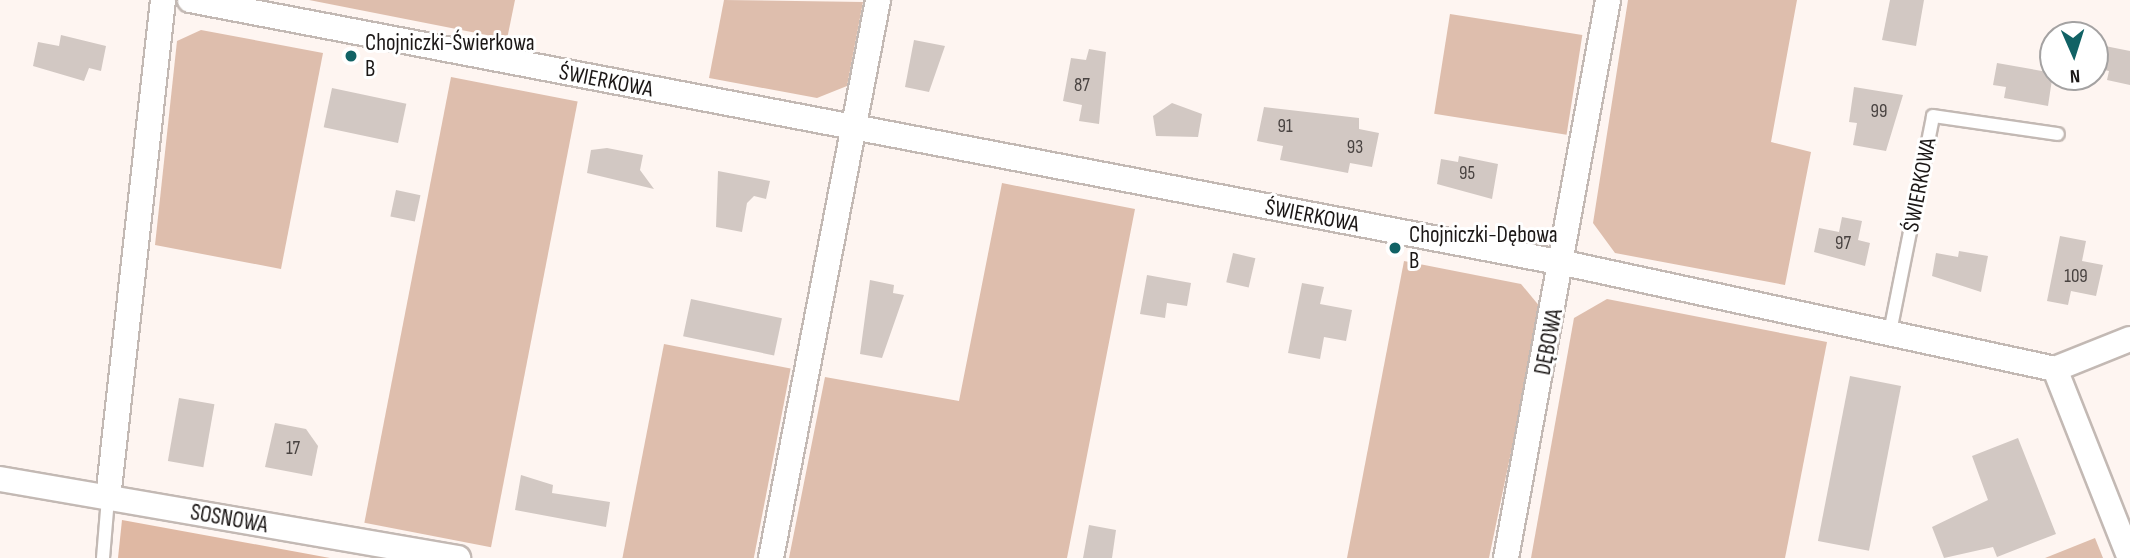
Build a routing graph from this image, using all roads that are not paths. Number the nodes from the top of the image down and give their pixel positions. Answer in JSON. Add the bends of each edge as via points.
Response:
{"nodes":[{"id":1,"x":190,"y":0,"type":"edge"},
{"id":2,"x":878,"y":0,"type":"edge"},
{"id":3,"x":1608,"y":0,"type":"edge"},
{"id":4,"x":162,"y":11,"type":"edge"},
{"id":5,"x":856,"y":130,"type":"junction"},
{"id":6,"x":2058,"y":134,"type":"dead end"},
{"id":7,"x":1564,"y":263,"type":"junction"},
{"id":8,"x":1889,"y":337,"type":"junction"},
{"id":9,"x":2130,"y":339,"type":"edge"},
{"id":10,"x":2055,"y":369,"type":"junction"},
{"id":11,"x":0,"y":479,"type":"edge"},
{"id":12,"x":108,"y":498,"type":"junction"},
{"id":13,"x":103,"y":558,"type":"edge"},
{"id":14,"x":458,"y":558,"type":"edge"},
{"id":15,"x":771,"y":558,"type":"edge"},
{"id":16,"x":1506,"y":558,"type":"edge"},
{"id":17,"x":2130,"y":558,"type":"edge"}],
"edges":[{"from":1,"to":5,"type":"street","name":"ŚWIERKOWA"},
{"from":2,"to":5,"type":"street"},
{"from":3,"to":7,"type":"street","name":"DĘBOWA"},
{"from":4,"to":12,"type":"street"},
{"from":5,"to":7,"type":"street","name":"ŚWIERKOWA"},
{"from":5,"to":15,"type":"street"},
{"from":6,"to":8,"type":"lane","name":"ŚWIERKOWA","via":[[1933,116]]},
{"from":7,"to":8,"type":"street","name":"ŚWIERKOWA"},
{"from":7,"to":16,"type":"street","name":"DĘBOWA"},
{"from":8,"to":10,"type":"street","name":"ŚWIERKOWA"},
{"from":9,"to":10,"type":"street"},
{"from":10,"to":17,"type":"street"},
{"from":11,"to":12,"type":"street","name":"SOSNOWA"},
{"from":12,"to":13,"type":"lane"},
{"from":12,"to":14,"type":"street","name":"SOSNOWA"}]}
